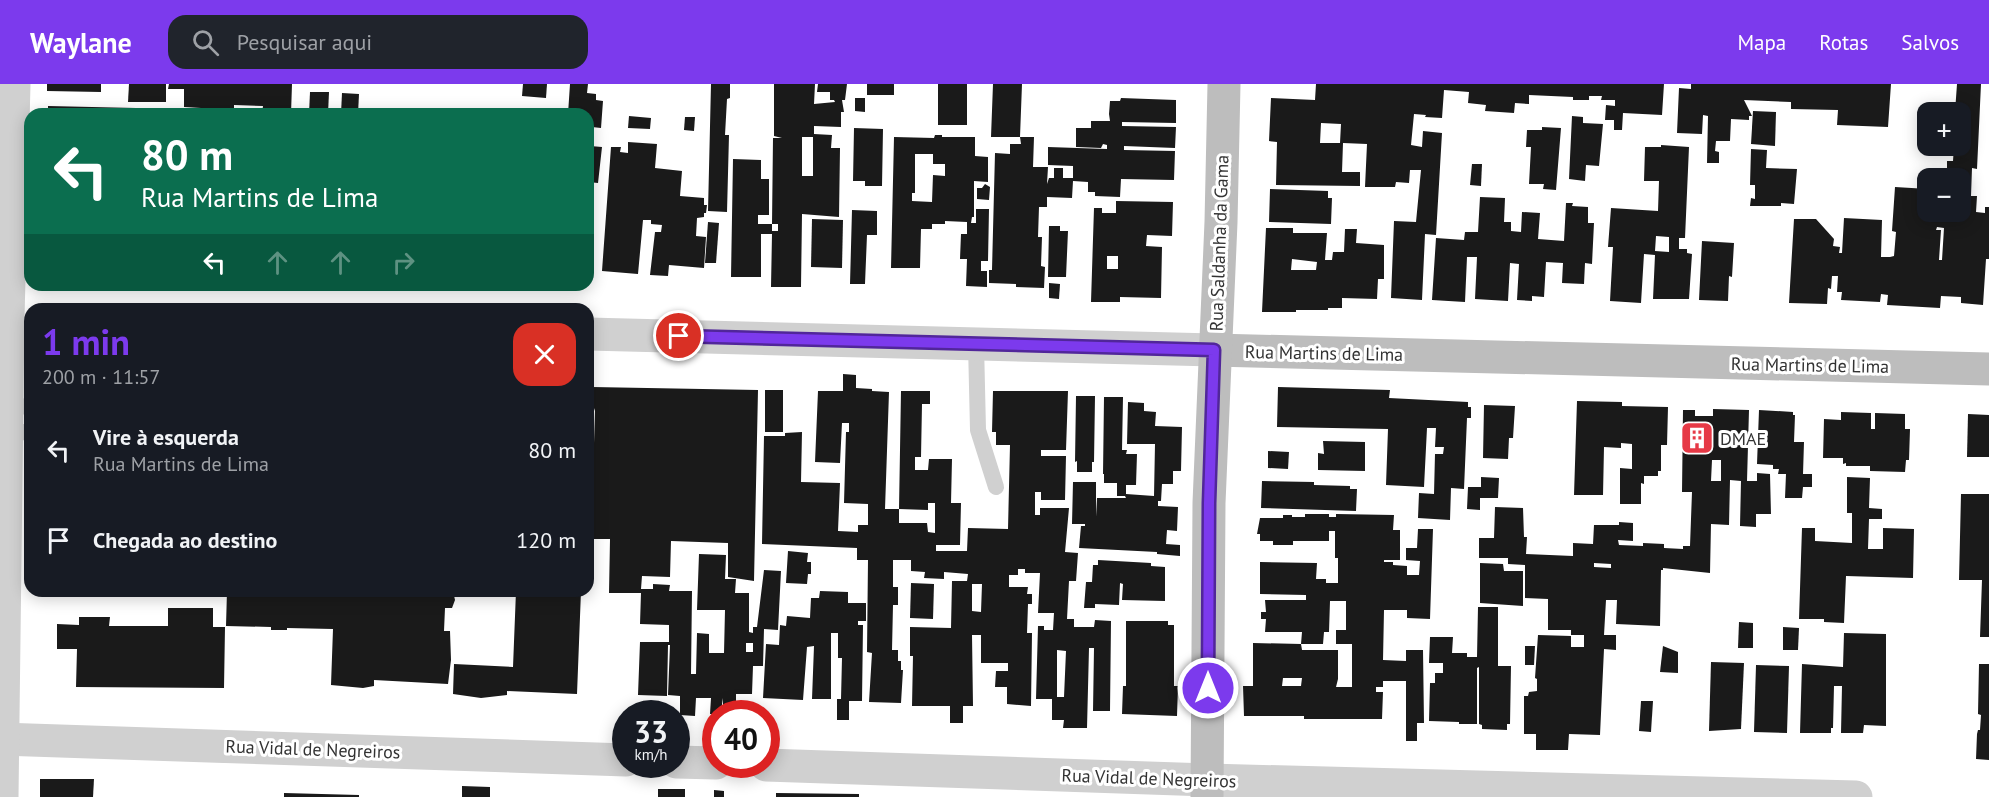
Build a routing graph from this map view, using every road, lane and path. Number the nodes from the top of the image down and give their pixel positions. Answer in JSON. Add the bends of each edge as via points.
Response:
{"nodes":[{"id":1,"x":14,"y":84,"type":"edge"},
{"id":2,"x":1224,"y":84,"type":"edge"},
{"id":3,"x":13,"y":318,"type":"edge"},
{"id":4,"x":594,"y":334,"type":"edge"},
{"id":5,"x":976,"y":344,"type":"junction"},
{"id":6,"x":1214,"y":350,"type":"junction"},
{"id":7,"x":1989,"y":369,"type":"edge"},
{"id":8,"x":18,"y":419,"type":"edge"},
{"id":9,"x":996,"y":487,"type":"dead end"},
{"id":10,"x":1,"y":739,"type":"edge"},
{"id":11,"x":612,"y":760,"type":"edge"},
{"id":12,"x":780,"y":766,"type":"edge"},
{"id":13,"x":1208,"y":788,"type":"edge"},
{"id":14,"x":2,"y":797,"type":"edge"},
{"id":15,"x":1856,"y":797,"type":"edge"}],
"edges":[{"from":1,"to":3,"type":"street"},
{"from":2,"to":6,"type":"street","name":"Rua Saldanha da Gama"},
{"from":3,"to":8,"type":"street"},
{"from":4,"to":5,"type":"street","name":"Rua Martins de Lima"},
{"from":5,"to":6,"type":"street","name":"Rua Martins de Lima"},
{"from":5,"to":9,"type":"lane","via":[[978,430]]},
{"from":6,"to":7,"type":"street","name":"Rua Martins de Lima"},
{"from":6,"to":13,"type":"street","name":"Rua Saldanha da Gama"},
{"from":8,"to":10,"type":"street"},
{"from":10,"to":11,"type":"street","name":"Rua Vidal de Negreiros"},
{"from":10,"to":14,"type":"street"},
{"from":12,"to":13,"type":"street","name":"Rua Vidal de Negreiros"},
{"from":13,"to":15,"type":"street","name":"Rua Vidal de Negreiros"}]}
